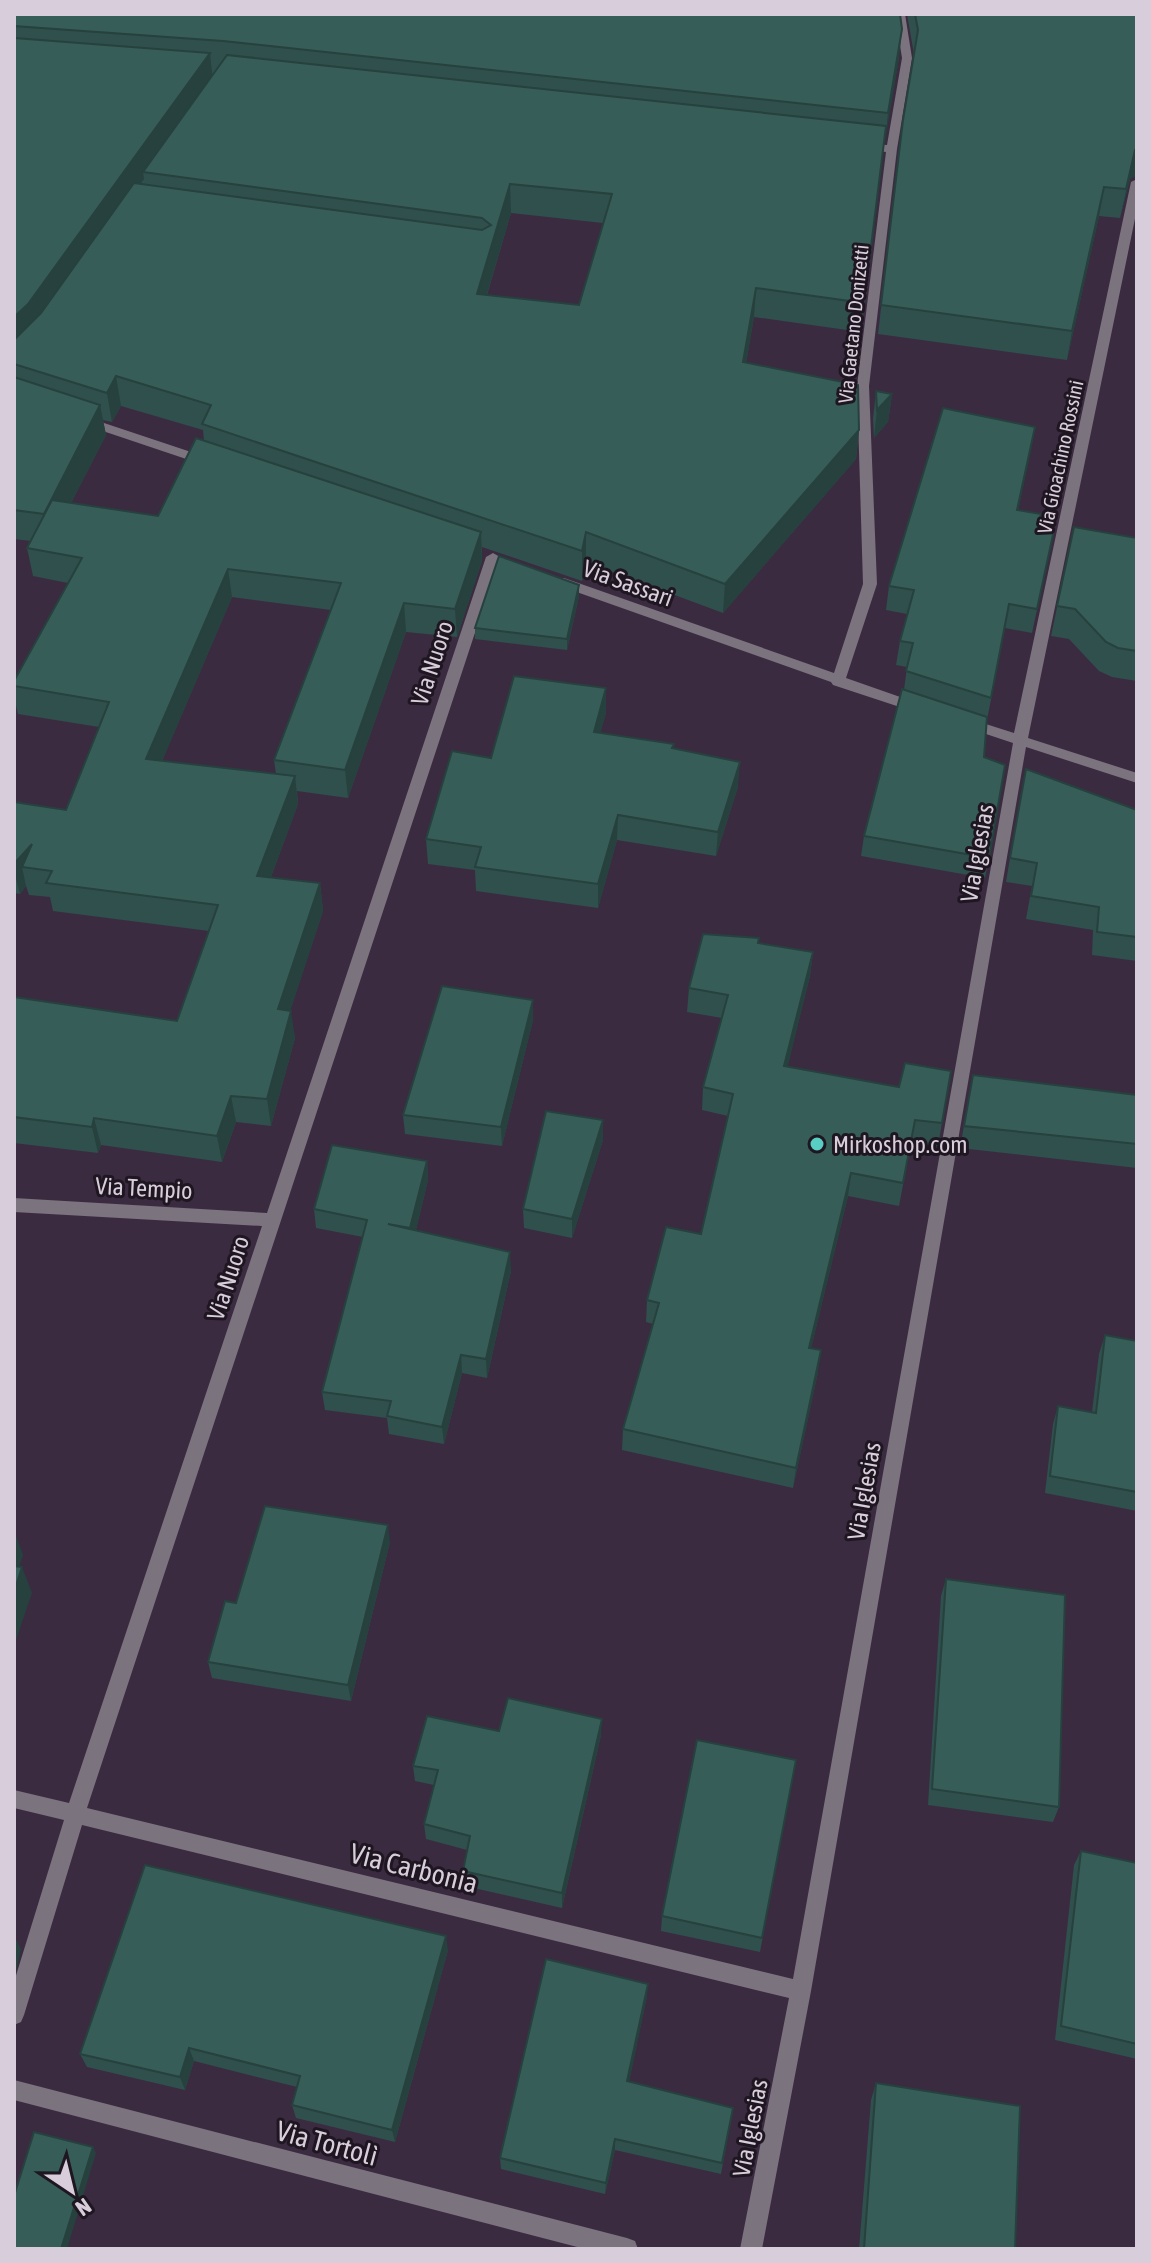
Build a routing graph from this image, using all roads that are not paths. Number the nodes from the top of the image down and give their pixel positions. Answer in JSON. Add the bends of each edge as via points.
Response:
{"nodes":[{"id":1,"x":900,"y":14,"type":"edge"},
{"id":2,"x":849,"y":144,"type":"edge"},
{"id":3,"x":892,"y":149,"type":"junction"},
{"id":4,"x":1137,"y":182,"type":"edge"},
{"id":5,"x":74,"y":417,"type":"edge"},
{"id":6,"x":223,"y":467,"type":"edge"},
{"id":7,"x":493,"y":557,"type":"edge"},
{"id":8,"x":538,"y":573,"type":"edge"},
{"id":9,"x":838,"y":682,"type":"junction"},
{"id":10,"x":929,"y":711,"type":"edge"},
{"id":11,"x":960,"y":721,"type":"edge"},
{"id":12,"x":1020,"y":740,"type":"junction"},
{"id":13,"x":1137,"y":778,"type":"edge"},
{"id":14,"x":14,"y":1205,"type":"edge"},
{"id":15,"x":272,"y":1220,"type":"junction"},
{"id":16,"x":14,"y":1799,"type":"edge"},
{"id":17,"x":75,"y":1815,"type":"junction"},
{"id":18,"x":801,"y":1991,"type":"junction"},
{"id":19,"x":14,"y":2015,"type":"edge"},
{"id":20,"x":14,"y":2090,"type":"edge"},
{"id":21,"x":627,"y":2249,"type":"edge"},
{"id":22,"x":751,"y":2249,"type":"edge"}],
"edges":[{"from":1,"to":3,"type":"street","name":"Via Gaetano Donizetti","via":[[907,58]]},
{"from":2,"to":3,"type":"street"},
{"from":3,"to":9,"type":"street","name":"Via Gaetano Donizetti","via":[[863,386],[870,584]]},
{"from":4,"to":12,"type":"street","name":"Via Gioachino Rossini"},
{"from":5,"to":6,"type":"street"},
{"from":7,"to":15,"type":"street","name":"Via Nuoro"},
{"from":8,"to":9,"type":"street","name":"Via Sassari"},
{"from":9,"to":10,"type":"street","name":"Via Sassari"},
{"from":11,"to":12,"type":"street"},
{"from":12,"to":13,"type":"street"},
{"from":12,"to":18,"type":"street","name":"Via Iglesias"},
{"from":14,"to":15,"type":"street","name":"Via Tempio"},
{"from":15,"to":17,"type":"street","name":"Via Nuoro"},
{"from":16,"to":17,"type":"street","name":"Via Carbonia"},
{"from":17,"to":18,"type":"street","name":"Via Carbonia"},
{"from":17,"to":19,"type":"street","name":"Via Nuoro"},
{"from":18,"to":22,"type":"street","name":"Via Iglesias"},
{"from":20,"to":21,"type":"street","name":"Via Tortolì"}]}
